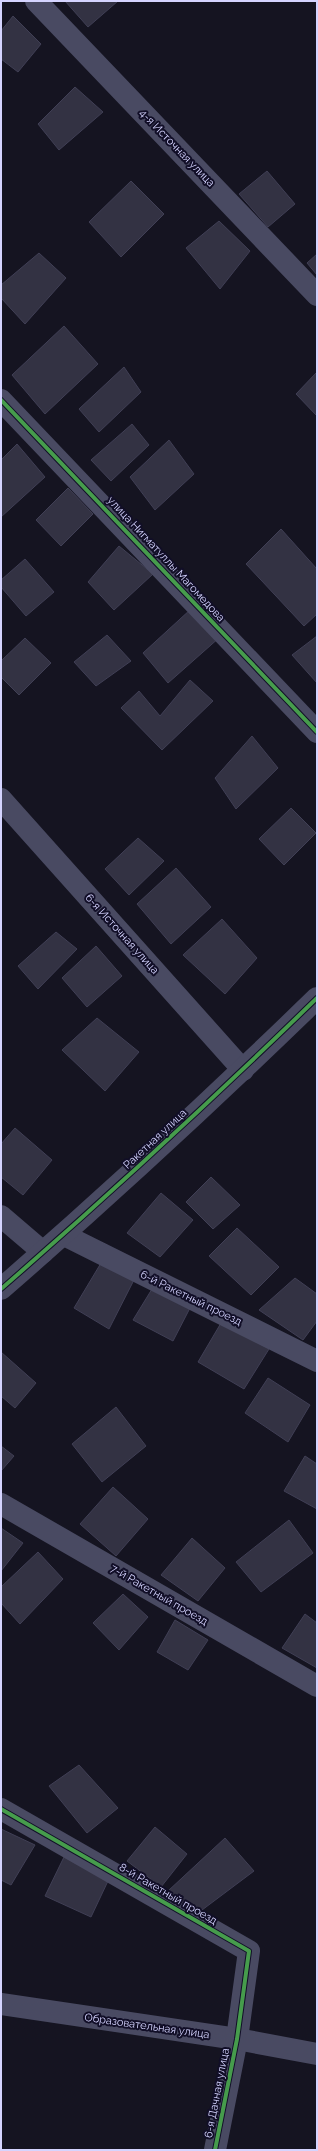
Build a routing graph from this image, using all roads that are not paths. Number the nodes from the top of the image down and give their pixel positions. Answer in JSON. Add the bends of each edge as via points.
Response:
{"nodes":[{"id":1,"x":36,"y":1,"type":"edge"},
{"id":2,"x":317,"y":295,"type":"edge"},
{"id":3,"x":1,"y":400,"type":"edge"},
{"id":4,"x":317,"y":732,"type":"edge"},
{"id":5,"x":1,"y":799,"type":"edge"},
{"id":6,"x":317,"y":998,"type":"edge"},
{"id":7,"x":243,"y":1070,"type":"junction"},
{"id":8,"x":1,"y":1216,"type":"edge"},
{"id":9,"x":64,"y":1235,"type":"junction"},
{"id":10,"x":44,"y":1252,"type":"junction"},
{"id":11,"x":1,"y":1289,"type":"edge"},
{"id":12,"x":317,"y":1361,"type":"edge"},
{"id":13,"x":1,"y":1504,"type":"edge"},
{"id":14,"x":317,"y":1686,"type":"edge"},
{"id":15,"x":1,"y":1809,"type":"edge"},
{"id":16,"x":1,"y":2004,"type":"edge"},
{"id":17,"x":237,"y":2039,"type":"junction"},
{"id":18,"x":317,"y":2054,"type":"edge"},
{"id":19,"x":215,"y":2150,"type":"edge"}],
"edges":[{"from":1,"to":2,"type":"street","name":"4-я Источная улица"},
{"from":3,"to":4,"type":"street","name":"улица Нигматуллы Магомедова"},
{"from":5,"to":7,"type":"street","name":"6-я Источная улица"},
{"from":6,"to":7,"type":"street","name":"Ракетная улица"},
{"from":7,"to":9,"type":"street","name":"Ракетная улица"},
{"from":8,"to":10,"type":"street"},
{"from":9,"to":10,"type":"street","name":"Ракетная улица"},
{"from":9,"to":12,"type":"street","name":"6-й Ракетный проезд"},
{"from":10,"to":11,"type":"street","name":"Ракетная улица"},
{"from":13,"to":14,"type":"street","name":"7-й Ракетный проезд"},
{"from":15,"to":17,"type":"street","name":"8-й Ракетный проезд","via":[[249,1952]]},
{"from":16,"to":17,"type":"street","name":"Образовательная улица"},
{"from":17,"to":18,"type":"street","name":"Образовательная улица"},
{"from":17,"to":19,"type":"street","name":"6-я Дачная улица"}]}
